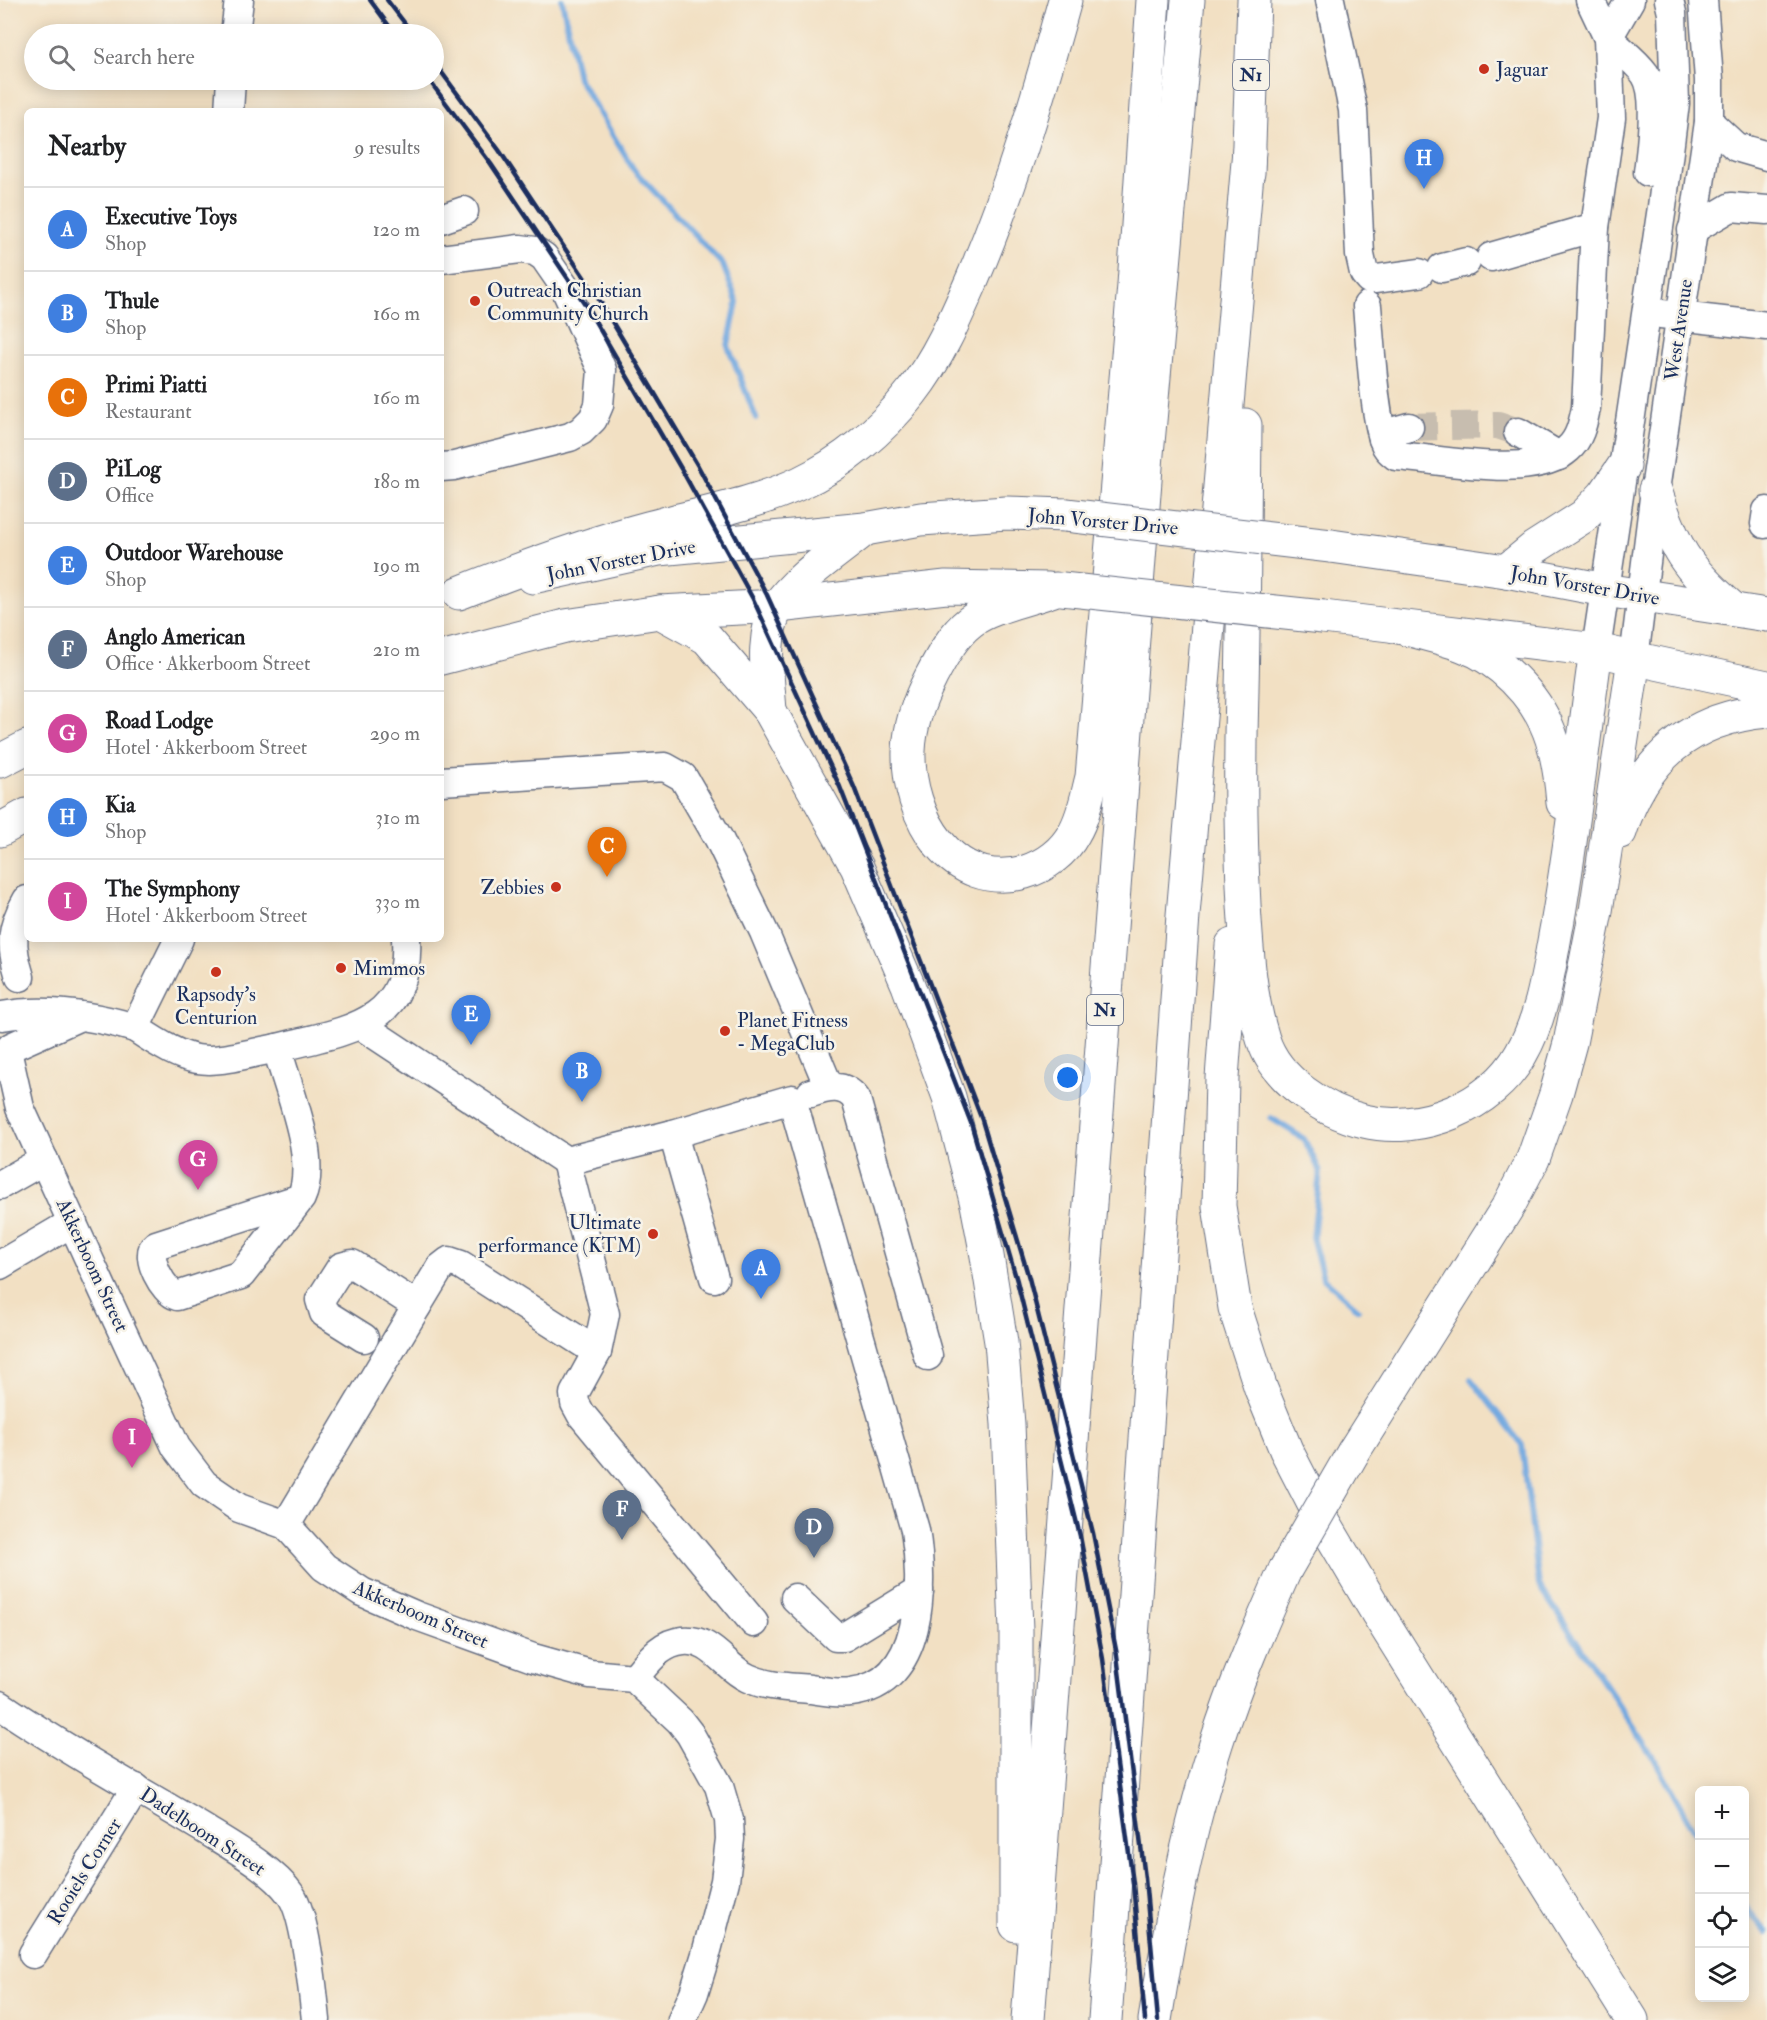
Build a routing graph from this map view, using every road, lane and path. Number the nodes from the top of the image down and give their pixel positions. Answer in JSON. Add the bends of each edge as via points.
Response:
{"nodes":[{"id":1,"x":239,"y":0,"type":"edge"},
{"id":2,"x":1065,"y":0,"type":"edge"},
{"id":3,"x":1153,"y":0,"type":"edge"},
{"id":4,"x":1188,"y":0,"type":"edge"},
{"id":5,"x":1254,"y":0,"type":"edge"},
{"id":6,"x":1330,"y":0,"type":"edge"},
{"id":7,"x":1590,"y":0,"type":"edge"},
{"id":8,"x":1630,"y":0,"type":"edge"},
{"id":9,"x":1669,"y":0,"type":"edge"},
{"id":10,"x":1708,"y":9,"type":"edge"},
{"id":11,"x":236,"y":24,"type":"edge"},
{"id":12,"x":1608,"y":38,"type":"junction"},
{"id":13,"x":230,"y":90,"type":"edge"},
{"id":14,"x":229,"y":108,"type":"edge"},
{"id":15,"x":1708,"y":122,"type":"junction"},
{"id":16,"x":1249,"y":150,"type":"junction"},
{"id":17,"x":1767,"y":156,"type":"edge"},
{"id":18,"x":1767,"y":210,"type":"edge"},
{"id":19,"x":1595,"y":227,"type":"junction"},
{"id":20,"x":1692,"y":230,"type":"junction"},
{"id":21,"x":444,"y":259,"type":"edge"},
{"id":22,"x":1367,"y":306,"type":"dead end"},
{"id":23,"x":1648,"y":312,"type":"junction"},
{"id":24,"x":1680,"y":316,"type":"junction"},
{"id":25,"x":1767,"y":326,"type":"edge"},
{"id":26,"x":1409,"y":427,"type":"tunnel mouth"},
{"id":27,"x":1518,"y":432,"type":"tunnel mouth"},
{"id":28,"x":1383,"y":439,"type":"junction"},
{"id":29,"x":1559,"y":456,"type":"junction"},
{"id":30,"x":1624,"y":465,"type":"junction"},
{"id":31,"x":444,"y":466,"type":"edge"},
{"id":32,"x":1655,"y":490,"type":"junction"},
{"id":33,"x":865,"y":529,"type":"junction"},
{"id":34,"x":1506,"y":571,"type":"junction"},
{"id":35,"x":1059,"y":589,"type":"junction"},
{"id":36,"x":1605,"y":590,"type":"junction"},
{"id":37,"x":1641,"y":595,"type":"junction"},
{"id":38,"x":450,"y":596,"type":"edge"},
{"id":39,"x":778,"y":606,"type":"junction"},
{"id":40,"x":1732,"y":608,"type":"junction"},
{"id":41,"x":660,"y":612,"type":"junction"},
{"id":42,"x":1767,"y":615,"type":"edge"},
{"id":43,"x":1395,"y":626,"type":"junction"},
{"id":44,"x":1596,"y":650,"type":"junction"},
{"id":45,"x":444,"y":657,"type":"edge"},
{"id":46,"x":1634,"y":659,"type":"junction"},
{"id":47,"x":1767,"y":687,"type":"edge"},
{"id":48,"x":770,"y":711,"type":"junction"},
{"id":49,"x":1767,"y":711,"type":"edge"},
{"id":50,"x":24,"y":749,"type":"edge"},
{"id":51,"x":0,"y":761,"type":"edge"},
{"id":52,"x":444,"y":781,"type":"edge"},
{"id":53,"x":24,"y":817,"type":"edge"},
{"id":54,"x":0,"y":830,"type":"edge"},
{"id":55,"x":1240,"y":832,"type":"junction"},
{"id":56,"x":1568,"y":862,"type":"junction"},
{"id":57,"x":24,"y":906,"type":"edge"},
{"id":58,"x":1596,"y":911,"type":"junction"},
{"id":59,"x":176,"y":942,"type":"edge"},
{"id":60,"x":406,"y":942,"type":"edge"},
{"id":61,"x":20,"y":977,"type":"dead end"},
{"id":62,"x":1,"y":1015,"type":"edge"},
{"id":63,"x":80,"y":1016,"type":"junction"},
{"id":64,"x":362,"y":1026,"type":"junction"},
{"id":65,"x":135,"y":1028,"type":"junction"},
{"id":66,"x":277,"y":1048,"type":"junction"},
{"id":67,"x":6,"y":1055,"type":"edge"},
{"id":68,"x":0,"y":1087,"type":"edge"},
{"id":69,"x":829,"y":1087,"type":"junction"},
{"id":70,"x":792,"y":1099,"type":"junction"},
{"id":71,"x":20,"y":1108,"type":"junction"},
{"id":72,"x":673,"y":1134,"type":"junction"},
{"id":73,"x":44,"y":1160,"type":"junction"},
{"id":74,"x":566,"y":1161,"type":"junction"},
{"id":75,"x":0,"y":1185,"type":"edge"},
{"id":76,"x":301,"y":1198,"type":"junction"},
{"id":77,"x":73,"y":1222,"type":"junction"},
{"id":78,"x":0,"y":1264,"type":"edge"},
{"id":79,"x":714,"y":1278,"type":"dead end"},
{"id":80,"x":417,"y":1306,"type":"junction"},
{"id":81,"x":364,"y":1338,"type":"dead end"},
{"id":82,"x":597,"y":1352,"type":"junction"},
{"id":83,"x":928,"y":1356,"type":"dead end"},
{"id":84,"x":286,"y":1525,"type":"junction"},
{"id":85,"x":919,"y":1591,"type":"junction"},
{"id":86,"x":795,"y":1598,"type":"dead end"},
{"id":87,"x":754,"y":1623,"type":"dead end"},
{"id":88,"x":634,"y":1678,"type":"junction"},
{"id":89,"x":0,"y":1705,"type":"edge"},
{"id":90,"x":136,"y":1788,"type":"junction"},
{"id":91,"x":33,"y":1954,"type":"dead end"},
{"id":92,"x":316,"y":2020,"type":"edge"},
{"id":93,"x":682,"y":2020,"type":"edge"},
{"id":94,"x":1016,"y":2020,"type":"edge"},
{"id":95,"x":1028,"y":2020,"type":"edge"},
{"id":96,"x":1105,"y":2020,"type":"edge"},
{"id":97,"x":1155,"y":2020,"type":"edge"},
{"id":98,"x":1632,"y":2020,"type":"edge"}],
"edges":[{"from":1,"to":11,"type":"street"},
{"from":2,"to":38,"type":"main road","via":[[1006,192],[962,302],[939,350],[912,392],[883,425],[843,458],[800,483],[760,498],[551,556]]},
{"from":3,"to":35,"type":"main road","via":[[1132,308],[1092,777],[1079,823],[1062,849],[1035,868],[994,877],[952,858],[935,840],[916,800],[910,738],[918,703],[940,659],[962,629],[981,616]]},
{"from":4,"to":95,"type":"main road","number":"N1","via":[[1147,454]]},
{"from":5,"to":16,"type":"main road","number":"N1"},
{"from":6,"to":19,"type":"street","via":[[1353,110],[1360,255],[1369,279],[1454,265]]},
{"from":7,"to":12,"type":"street"},
{"from":8,"to":12,"type":"street"},
{"from":9,"to":23,"type":"street","name":"West Avenue","via":[[1675,103]]},
{"from":10,"to":15,"type":"street","name":"West Avenue"},
{"from":12,"to":19,"type":"street","via":[[1611,118]]},
{"from":12,"to":23,"type":"street","via":[[1645,75],[1652,97],[1643,223]]},
{"from":13,"to":14,"type":"street"},
{"from":15,"to":17,"type":"street","via":[[1736,147]]},
{"from":15,"to":20,"type":"street","name":"West Avenue"},
{"from":16,"to":55,"type":"main road"},
{"from":16,"to":96,"type":"main road","number":"N1","via":[[1183,915]]},
{"from":18,"to":20,"type":"street","via":[[1731,207]]},
{"from":19,"to":29,"type":"street","via":[[1586,408],[1578,436]]},
{"from":20,"to":24,"type":"street","name":"West Avenue"},
{"from":21,"to":31,"type":"street","via":[[520,249],[544,257],[564,286],[602,370],[603,387],[593,419],[570,437]]},
{"from":22,"to":28,"type":"street"},
{"from":23,"to":24,"type":"street"},
{"from":23,"to":30,"type":"street","name":"West Avenue"},
{"from":24,"to":25,"type":"street"},
{"from":24,"to":32,"type":"street","name":"West Avenue"},
{"from":26,"to":28,"type":"street","via":[[1395,430]]},
{"from":27,"to":29,"type":"street"},
{"from":28,"to":29,"type":"street","via":[[1396,456],[1533,465]]},
{"from":30,"to":34,"type":"main road","via":[[1584,516]]},
{"from":30,"to":36,"type":"street","name":"West Avenue"},
{"from":32,"to":37,"type":"street","name":"West Avenue"},
{"from":32,"to":40,"type":"main road","via":[[1682,558]]},
{"from":33,"to":34,"type":"main road","name":"John Vorster Drive","bridge":true,"via":[[921,519],[996,513],[1066,515]]},
{"from":33,"to":38,"type":"main road","name":"John Vorster Drive","via":[[659,549]]},
{"from":33,"to":39,"type":"main road"},
{"from":34,"to":36,"type":"main road","name":"John Vorster Drive"},
{"from":35,"to":39,"type":"main road","via":[[946,587]]},
{"from":35,"to":43,"type":"main road","bridge":true},
{"from":36,"to":37,"type":"main road","name":"John Vorster Drive"},
{"from":36,"to":44,"type":"street","name":"West Avenue"},
{"from":37,"to":40,"type":"main road","name":"John Vorster Drive"},
{"from":37,"to":46,"type":"street","name":"West Avenue"},
{"from":39,"to":41,"type":"main road"},
{"from":39,"to":48,"type":"main road","via":[[767,651]]},
{"from":40,"to":42,"type":"main road","name":"John Vorster Drive"},
{"from":41,"to":45,"type":"main road","via":[[565,626]]},
{"from":41,"to":48,"type":"main road","via":[[707,638]]},
{"from":43,"to":44,"type":"main road"},
{"from":43,"to":56,"type":"main road","via":[[1464,645],[1494,662],[1536,707],[1549,730],[1560,769]]},
{"from":44,"to":46,"type":"main road"},
{"from":44,"to":56,"type":"main road"},
{"from":46,"to":47,"type":"main road"},
{"from":46,"to":58,"type":"main road"},
{"from":48,"to":94,"type":"main road","via":[[857,867],[901,967],[949,1097],[977,1204],[1001,1342],[1013,1519]]},
{"from":49,"to":58,"type":"main road","via":[[1727,718],[1695,730],[1649,770],[1624,819]]},
{"from":50,"to":51,"type":"main road"},
{"from":52,"to":69,"type":"street","via":[[665,767],[683,777],[752,905]]},
{"from":53,"to":54,"type":"main road"},
{"from":55,"to":56,"type":"main road","via":[[1253,1001],[1264,1043],[1289,1081],[1332,1109],[1373,1123],[1424,1122],[1454,1112],[1492,1089],[1512,1069],[1523,1052],[1540,1007]]},
{"from":55,"to":98,"type":"main road","via":[[1222,1078],[1219,1206],[1235,1308],[1261,1389],[1286,1450],[1320,1516]]},
{"from":57,"to":61,"type":"street","via":[[14,925],[12,951]]},
{"from":58,"to":97,"type":"main road","bridge":true,"via":[[1570,1043],[1533,1159],[1500,1220],[1354,1451],[1285,1570],[1235,1689],[1195,1816],[1170,1925]]},
{"from":59,"to":65,"type":"street"},
{"from":60,"to":64,"type":"street","via":[[404,975],[398,990]]},
{"from":62,"to":63,"type":"street","via":[[46,1011]]},
{"from":62,"to":67,"type":"street","name":"Akkerboom Street","via":[[12,1035]]},
{"from":63,"to":65,"type":"street"},
{"from":63,"to":67,"type":"street"},
{"from":64,"to":66,"type":"street"},
{"from":64,"to":74,"type":"street"},
{"from":65,"to":66,"type":"street","via":[[162,1046],[199,1061]]},
{"from":66,"to":76,"type":"street","via":[[304,1139],[308,1172]]},
{"from":67,"to":71,"type":"street","name":"Akkerboom Street"},
{"from":68,"to":71,"type":"street","name":"Akkerboom Street"},
{"from":69,"to":70,"type":"street"},
{"from":69,"to":83,"type":"street","via":[[842,1088],[856,1099]]},
{"from":70,"to":72,"type":"street"},
{"from":70,"to":85,"type":"street","via":[[915,1530]]},
{"from":71,"to":73,"type":"street","name":"Akkerboom Street"},
{"from":72,"to":74,"type":"street"},
{"from":72,"to":79,"type":"street"},
{"from":73,"to":75,"type":"street"},
{"from":73,"to":77,"type":"street","name":"Akkerboom Street"},
{"from":74,"to":82,"type":"street","via":[[605,1314]]},
{"from":76,"to":76,"type":"street","via":[[241,1275],[177,1296],[167,1290],[150,1258],[156,1245]]},
{"from":77,"to":78,"type":"street"},
{"from":77,"to":84,"type":"street","name":"Akkerboom Street","via":[[186,1464],[222,1499],[258,1517]]},
{"from":80,"to":81,"type":"street","via":[[352,1264],[341,1267],[320,1300],[321,1307],[324,1313]]},
{"from":80,"to":82,"type":"street","via":[[440,1268],[453,1262]]},
{"from":80,"to":84,"type":"street"},
{"from":82,"to":87,"type":"street","via":[[574,1394],[581,1414]]},
{"from":84,"to":88,"type":"street","name":"Akkerboom Street","via":[[330,1572],[362,1592],[417,1616],[564,1667]]},
{"from":85,"to":86,"type":"street","via":[[844,1637],[836,1637]]},
{"from":85,"to":88,"type":"street","via":[[912,1638],[901,1662],[876,1684],[859,1691],[837,1692],[755,1681],[736,1671],[710,1647],[684,1640],[662,1648]]},
{"from":88,"to":93,"type":"street","via":[[690,1734],[719,1786],[729,1820],[725,1881],[694,1993]]},
{"from":89,"to":90,"type":"street","name":"Dadelboom Street"},
{"from":90,"to":91,"type":"street","name":"Rooiels Corner"},
{"from":90,"to":92,"type":"street","name":"Dadelboom Street","via":[[233,1848],[276,1878],[292,1896],[308,1954]]}]}
